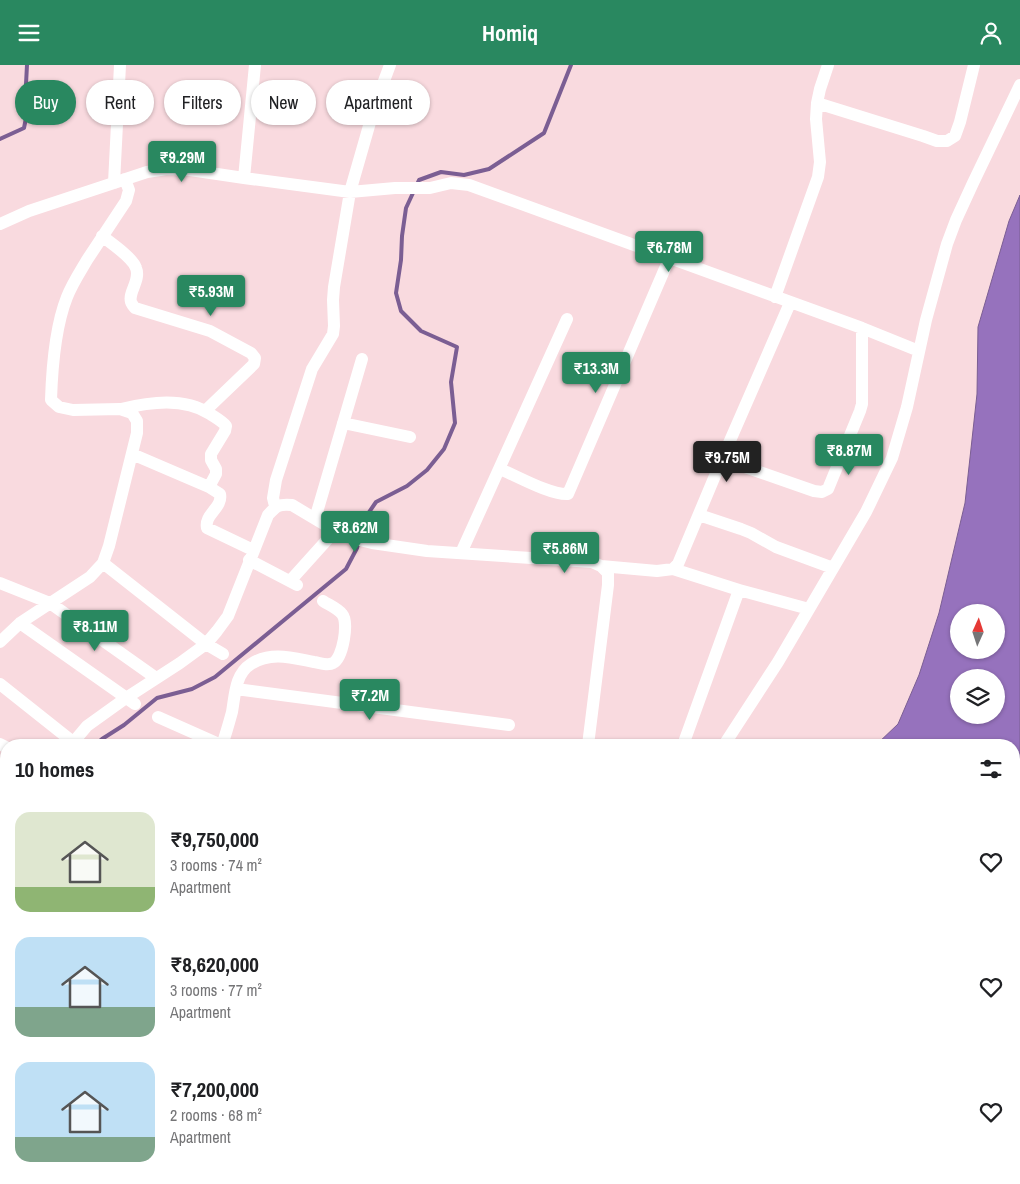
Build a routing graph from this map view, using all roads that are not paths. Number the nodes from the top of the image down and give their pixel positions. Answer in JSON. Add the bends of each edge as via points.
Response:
{"nodes":[{"id":1,"x":120,"y":65,"type":"edge"},
{"id":2,"x":255,"y":65,"type":"edge"},
{"id":3,"x":390,"y":65,"type":"edge"},
{"id":4,"x":828,"y":65,"type":"edge"},
{"id":5,"x":974,"y":65,"type":"edge"},
{"id":6,"x":1020,"y":85,"type":"edge"},
{"id":7,"x":817,"y":103,"type":"junction"},
{"id":8,"x":244,"y":179,"type":"junction"},
{"id":9,"x":120,"y":181,"type":"junction"},
{"id":10,"x":350,"y":192,"type":"junction"},
{"id":11,"x":0,"y":224,"type":"edge"},
{"id":12,"x":102,"y":236,"type":"junction"},
{"id":13,"x":669,"y":259,"type":"junction"},
{"id":14,"x":775,"y":297,"type":"junction"},
{"id":15,"x":790,"y":303,"type":"junction"},
{"id":16,"x":567,"y":319,"type":"dead end"},
{"id":17,"x":862,"y":328,"type":"junction"},
{"id":18,"x":919,"y":351,"type":"junction"},
{"id":19,"x":362,"y":359,"type":"dead end"},
{"id":20,"x":120,"y":409,"type":"junction"},
{"id":21,"x":205,"y":411,"type":"junction"},
{"id":22,"x":343,"y":423,"type":"junction"},
{"id":23,"x":410,"y":437,"type":"dead end"},
{"id":24,"x":132,"y":454,"type":"junction"},
{"id":25,"x":722,"y":459,"type":"junction"},
{"id":26,"x":500,"y":469,"type":"junction"},
{"id":27,"x":209,"y":487,"type":"junction"},
{"id":28,"x":276,"y":506,"type":"junction"},
{"id":29,"x":699,"y":515,"type":"junction"},
{"id":30,"x":315,"y":519,"type":"junction"},
{"id":31,"x":340,"y":533,"type":"junction"},
{"id":32,"x":461,"y":553,"type":"junction"},
{"id":33,"x":251,"y":555,"type":"junction"},
{"id":34,"x":103,"y":563,"type":"junction"},
{"id":35,"x":601,"y":566,"type":"junction"},
{"id":36,"x":833,"y":568,"type":"junction"},
{"id":37,"x":672,"y":569,"type":"junction"},
{"id":38,"x":0,"y":583,"type":"edge"},
{"id":39,"x":739,"y":590,"type":"junction"},
{"id":40,"x":323,"y":601,"type":"dead end"},
{"id":41,"x":50,"y":603,"type":"junction"},
{"id":42,"x":809,"y":609,"type":"junction"},
{"id":43,"x":20,"y":623,"type":"junction"},
{"id":44,"x":0,"y":641,"type":"edge"},
{"id":45,"x":206,"y":643,"type":"junction"},
{"id":46,"x":223,"y":654,"type":"dead end"},
{"id":47,"x":156,"y":678,"type":"junction"},
{"id":48,"x":0,"y":684,"type":"edge"},
{"id":49,"x":236,"y":689,"type":"junction"},
{"id":50,"x":131,"y":701,"type":"junction"},
{"id":51,"x":158,"y":717,"type":"dead end"},
{"id":52,"x":509,"y":725,"type":"dead end"},
{"id":53,"x":67,"y":739,"type":"edge"},
{"id":54,"x":76,"y":739,"type":"edge"},
{"id":55,"x":208,"y":739,"type":"edge"},
{"id":56,"x":223,"y":739,"type":"edge"},
{"id":57,"x":589,"y":739,"type":"edge"},
{"id":58,"x":685,"y":739,"type":"edge"},
{"id":59,"x":728,"y":739,"type":"edge"}],
"edges":[{"from":1,"to":9,"type":"street"},
{"from":2,"to":8,"type":"street"},
{"from":3,"to":10,"type":"street"},
{"from":4,"to":7,"type":"street"},
{"from":5,"to":7,"type":"street","via":[[960,122],[955,136],[947,141],[923,137]]},
{"from":6,"to":18,"type":"street","via":[[956,220]]},
{"from":7,"to":14,"type":"street","via":[[818,177]]},
{"from":8,"to":9,"type":"street","via":[[167,169]]},
{"from":8,"to":10,"type":"street"},
{"from":9,"to":11,"type":"street"},
{"from":9,"to":12,"type":"street","via":[[129,190],[126,201]]},
{"from":10,"to":13,"type":"street","via":[[437,187],[450,183],[469,185]]},
{"from":10,"to":28,"type":"street","via":[[334,287],[333,334],[312,369],[276,480],[273,498]]},
{"from":12,"to":20,"type":"street","via":[[75,280],[61,314],[51,400],[59,407],[73,410]]},
{"from":12,"to":21,"type":"street","via":[[137,269],[131,297],[135,308],[210,331],[242,347],[255,358],[254,364]]},
{"from":13,"to":14,"type":"street"},
{"from":13,"to":26,"type":"street","via":[[568,494],[551,492]]},
{"from":14,"to":15,"type":"street"},
{"from":15,"to":17,"type":"street"},
{"from":15,"to":25,"type":"street"},
{"from":16,"to":26,"type":"street"},
{"from":17,"to":18,"type":"street"},
{"from":17,"to":25,"type":"street","via":[[862,404],[828,489],[814,491]]},
{"from":18,"to":36,"type":"street","via":[[901,433],[892,457]]},
{"from":19,"to":22,"type":"street"},
{"from":20,"to":21,"type":"street","via":[[160,402],[194,406]]},
{"from":20,"to":24,"type":"street","via":[[132,413],[137,421]]},
{"from":21,"to":27,"type":"street","via":[[226,426],[211,454],[216,474]]},
{"from":22,"to":23,"type":"street"},
{"from":22,"to":30,"type":"street"},
{"from":24,"to":27,"type":"street"},
{"from":24,"to":34,"type":"street"},
{"from":25,"to":29,"type":"street"},
{"from":26,"to":32,"type":"street"},
{"from":27,"to":33,"type":"street","via":[[221,498],[208,518],[207,528]]},
{"from":28,"to":30,"type":"street","via":[[292,505]]},
{"from":28,"to":33,"type":"street","via":[[268,515]]},
{"from":29,"to":36,"type":"street"},
{"from":29,"to":37,"type":"street","via":[[683,555]]},
{"from":30,"to":31,"type":"street"},
{"from":31,"to":32,"type":"street","via":[[372,543]]},
{"from":31,"to":33,"type":"street","via":[[293,583]]},
{"from":32,"to":35,"type":"street","via":[[592,562]]},
{"from":33,"to":45,"type":"street","via":[[228,616]]},
{"from":34,"to":41,"type":"street","via":[[90,577]]},
{"from":34,"to":45,"type":"street"},
{"from":35,"to":37,"type":"street","via":[[657,571]]},
{"from":35,"to":57,"type":"street","via":[[608,573],[608,585]]},
{"from":36,"to":42,"type":"street"},
{"from":37,"to":39,"type":"street"},
{"from":38,"to":41,"type":"street"},
{"from":39,"to":42,"type":"street"},
{"from":39,"to":58,"type":"street"},
{"from":40,"to":49,"type":"street","via":[[343,615],[346,622],[337,660],[321,664],[272,656],[241,670]]},
{"from":41,"to":43,"type":"street"},
{"from":41,"to":47,"type":"street"},
{"from":42,"to":59,"type":"street"},
{"from":43,"to":44,"type":"street"},
{"from":43,"to":50,"type":"street"},
{"from":45,"to":46,"type":"street"},
{"from":45,"to":47,"type":"street"},
{"from":47,"to":50,"type":"street"},
{"from":48,"to":53,"type":"street"},
{"from":49,"to":52,"type":"street"},
{"from":49,"to":56,"type":"street"},
{"from":50,"to":54,"type":"street","via":[[87,726]]},
{"from":51,"to":55,"type":"street"}]}
